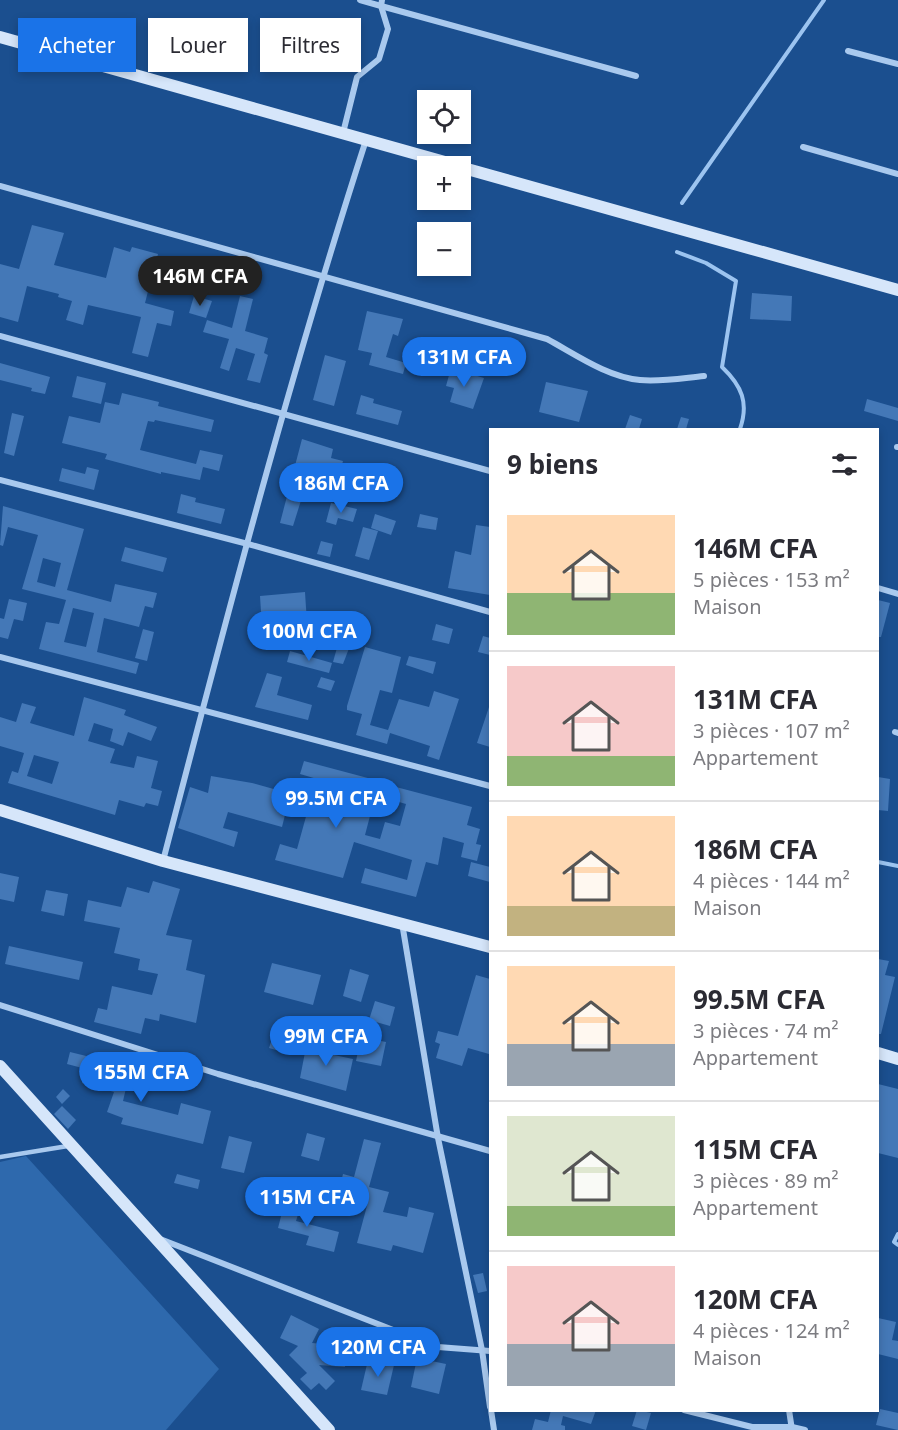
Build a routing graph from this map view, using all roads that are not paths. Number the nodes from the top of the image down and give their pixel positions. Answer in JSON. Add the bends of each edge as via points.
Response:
{"nodes":[{"id":1,"x":360,"y":0,"type":"edge"},
{"id":2,"x":382,"y":3,"type":"edge"},
{"id":3,"x":0,"y":37,"type":"edge"},
{"id":4,"x":848,"y":51,"type":"dead end"},
{"id":5,"x":898,"y":64,"type":"edge"},
{"id":6,"x":636,"y":76,"type":"dead end"},
{"id":7,"x":342,"y":134,"type":"junction"},
{"id":8,"x":366,"y":140,"type":"junction"},
{"id":9,"x":803,"y":147,"type":"dead end"},
{"id":10,"x":422,"y":156,"type":"edge"},
{"id":11,"x":471,"y":170,"type":"edge"},
{"id":12,"x":898,"y":174,"type":"edge"},
{"id":13,"x":0,"y":186,"type":"edge"},
{"id":14,"x":322,"y":276,"type":"junction"},
{"id":15,"x":898,"y":290,"type":"edge"},
{"id":16,"x":0,"y":336,"type":"edge"},
{"id":17,"x":704,"y":376,"type":"dead end"},
{"id":18,"x":283,"y":414,"type":"junction"},
{"id":19,"x":489,"y":471,"type":"edge"},
{"id":20,"x":0,"y":480,"type":"edge"},
{"id":21,"x":248,"y":544,"type":"junction"},
{"id":22,"x":879,"y":588,"type":"edge"},
{"id":23,"x":898,"y":594,"type":"edge"},
{"id":24,"x":489,"y":612,"type":"edge"},
{"id":25,"x":0,"y":657,"type":"edge"},
{"id":26,"x":202,"y":712,"type":"junction"},
{"id":27,"x":489,"y":786,"type":"edge"},
{"id":28,"x":0,"y":810,"type":"edge"},
{"id":29,"x":163,"y":861,"type":"junction"},
{"id":30,"x":402,"y":923,"type":"junction"},
{"id":31,"x":489,"y":947,"type":"edge"},
{"id":32,"x":0,"y":1005,"type":"edge"},
{"id":33,"x":879,"y":1053,"type":"edge"},
{"id":34,"x":898,"y":1059,"type":"edge"},
{"id":35,"x":0,"y":1066,"type":"edge"},
{"id":36,"x":438,"y":1138,"type":"junction"},
{"id":37,"x":73,"y":1145,"type":"junction"},
{"id":38,"x":489,"y":1151,"type":"edge"},
{"id":39,"x":0,"y":1157,"type":"edge"},
{"id":40,"x":151,"y":1236,"type":"junction"},
{"id":41,"x":483,"y":1350,"type":"junction"},
{"id":42,"x":489,"y":1352,"type":"edge"},
{"id":43,"x":489,"y":1394,"type":"edge"},
{"id":44,"x":492,"y":1412,"type":"edge"},
{"id":45,"x":692,"y":1412,"type":"edge"},
{"id":46,"x":789,"y":1412,"type":"edge"},
{"id":47,"x":792,"y":1428,"type":"edge"},
{"id":48,"x":328,"y":1430,"type":"edge"},
{"id":49,"x":494,"y":1430,"type":"edge"},
{"id":50,"x":805,"y":1430,"type":"edge"}],
"edges":[{"from":1,"to":2,"type":"street"},
{"from":2,"to":6,"type":"street"},
{"from":2,"to":7,"type":"street","via":[[388,29],[379,59],[357,77]]},
{"from":3,"to":7,"type":"street"},
{"from":4,"to":5,"type":"street"},
{"from":7,"to":8,"type":"street"},
{"from":8,"to":10,"type":"street"},
{"from":8,"to":14,"type":"street"},
{"from":9,"to":12,"type":"street"},
{"from":11,"to":15,"type":"street"},
{"from":13,"to":14,"type":"street"},
{"from":14,"to":17,"type":"street","via":[[547,339],[619,375],[638,380]]},
{"from":14,"to":18,"type":"street"},
{"from":16,"to":18,"type":"street"},
{"from":18,"to":19,"type":"street"},
{"from":18,"to":21,"type":"street"},
{"from":20,"to":21,"type":"street"},
{"from":21,"to":24,"type":"street"},
{"from":21,"to":26,"type":"street"},
{"from":22,"to":23,"type":"street"},
{"from":25,"to":26,"type":"street"},
{"from":26,"to":27,"type":"street"},
{"from":26,"to":29,"type":"street"},
{"from":28,"to":29,"type":"street"},
{"from":29,"to":30,"type":"street"},
{"from":30,"to":31,"type":"street"},
{"from":30,"to":36,"type":"street"},
{"from":32,"to":36,"type":"street"},
{"from":33,"to":34,"type":"street"},
{"from":35,"to":37,"type":"street"},
{"from":36,"to":38,"type":"street"},
{"from":36,"to":41,"type":"street"},
{"from":37,"to":39,"type":"lane"},
{"from":37,"to":40,"type":"street"},
{"from":40,"to":41,"type":"street","via":[[424,1342]]},
{"from":40,"to":48,"type":"street"},
{"from":41,"to":42,"type":"street"},
{"from":41,"to":43,"type":"street"},
{"from":44,"to":49,"type":"street"},
{"from":45,"to":47,"type":"street","via":[[752,1427]]},
{"from":46,"to":47,"type":"street"},
{"from":47,"to":50,"type":"street"}]}
